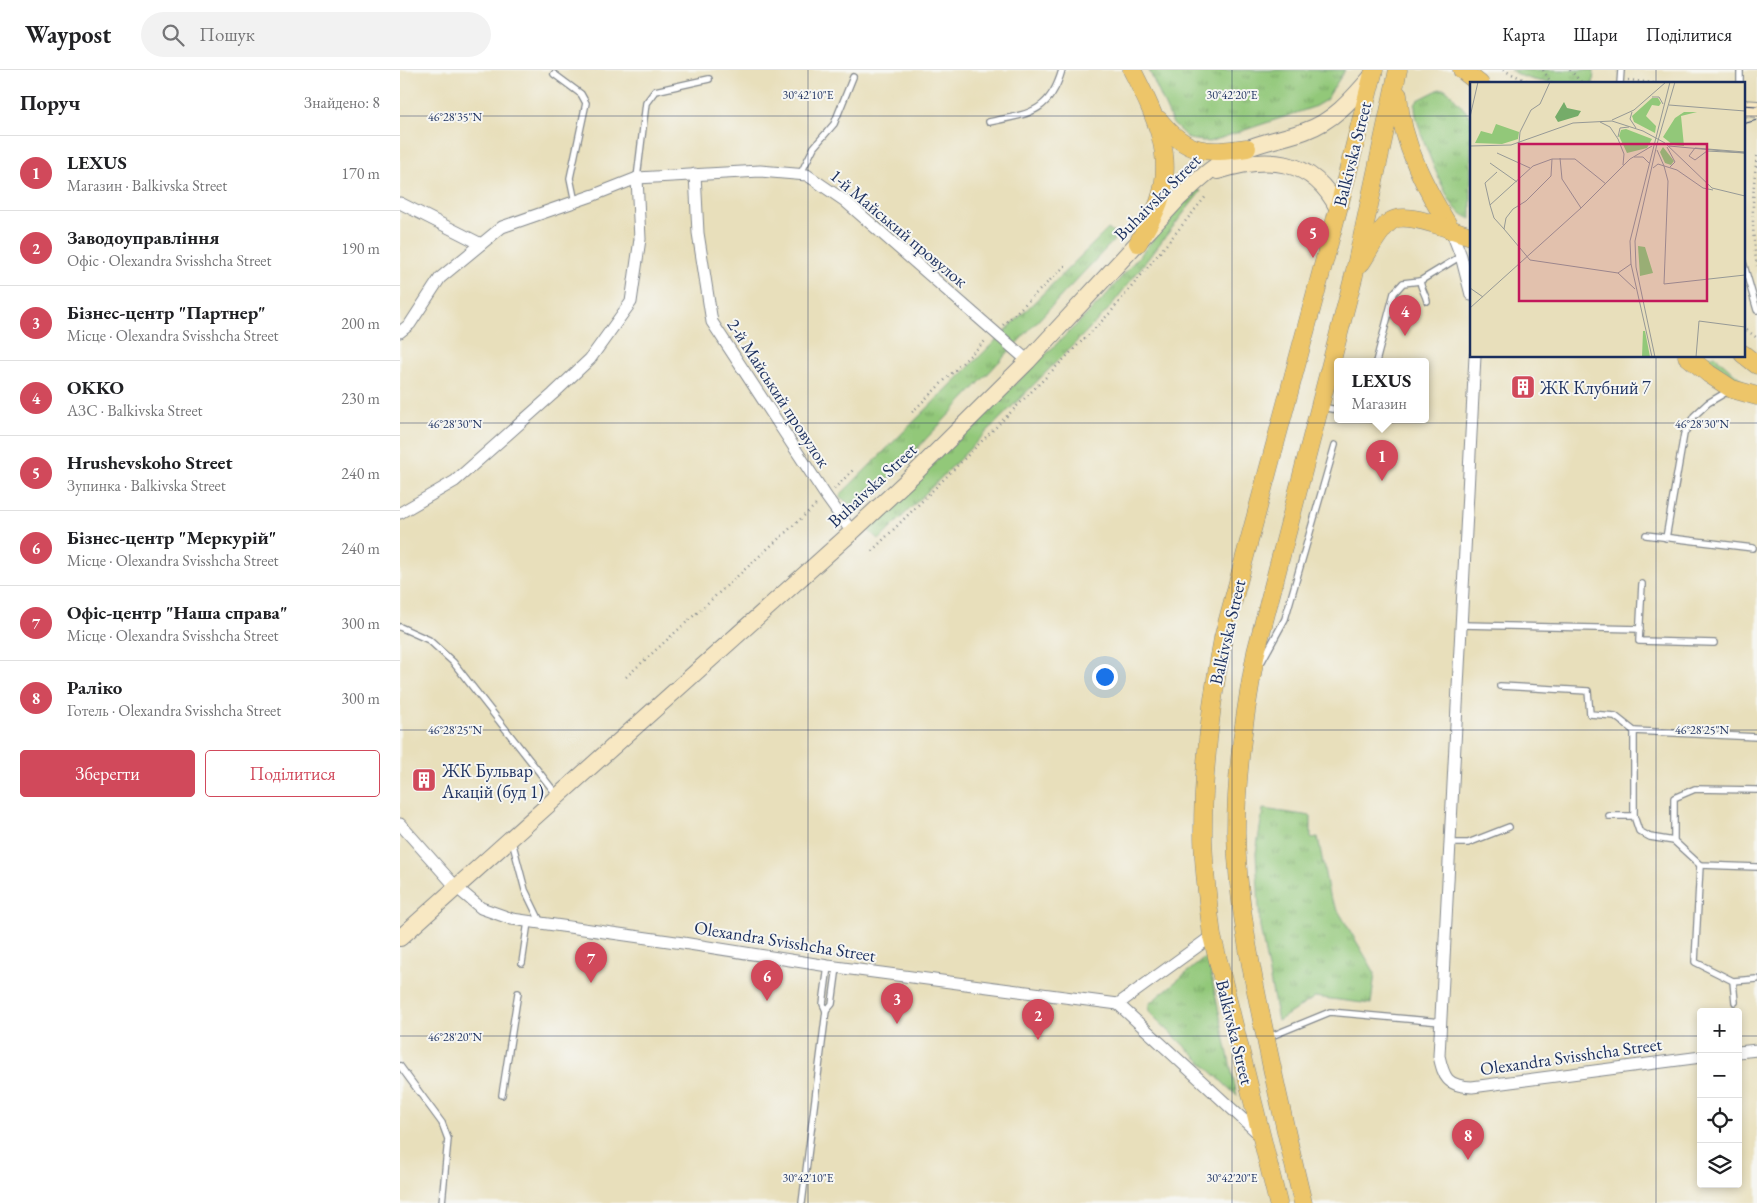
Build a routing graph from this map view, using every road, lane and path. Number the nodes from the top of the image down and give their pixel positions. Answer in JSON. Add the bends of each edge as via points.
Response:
{"nodes":[{"id":1,"x":1062,"y":70,"type":"edge"},
{"id":2,"x":1132,"y":70,"type":"edge"},
{"id":3,"x":1503,"y":70,"type":"edge"},
{"id":4,"x":1543,"y":70,"type":"edge"},
{"id":5,"x":1570,"y":70,"type":"edge"},
{"id":6,"x":1621,"y":70,"type":"edge"},
{"id":7,"x":1397,"y":72,"type":"edge"},
{"id":8,"x":1373,"y":73,"type":"edge"},
{"id":9,"x":554,"y":74,"type":"dead end"},
{"id":10,"x":853,"y":76,"type":"dead end"},
{"id":11,"x":1469,"y":76,"type":"edge"},
{"id":12,"x":709,"y":79,"type":"dead end"},
{"id":13,"x":1620,"y":81,"type":"edge"},
{"id":14,"x":1486,"y":82,"type":"edge"},
{"id":15,"x":1534,"y":82,"type":"edge"},
{"id":16,"x":1551,"y":82,"type":"edge"},
{"id":17,"x":1581,"y":82,"type":"edge"},
{"id":18,"x":1634,"y":82,"type":"edge"},
{"id":19,"x":1744,"y":108,"type":"edge"},
{"id":20,"x":1757,"y":109,"type":"edge"},
{"id":21,"x":1154,"y":113,"type":"junction"},
{"id":22,"x":989,"y":122,"type":"dead end"},
{"id":23,"x":1247,"y":148,"type":"junction"},
{"id":24,"x":1757,"y":156,"type":"edge"},
{"id":25,"x":1757,"y":161,"type":"edge"},
{"id":26,"x":695,"y":174,"type":"junction"},
{"id":27,"x":800,"y":174,"type":"junction"},
{"id":28,"x":1201,"y":177,"type":"junction"},
{"id":29,"x":637,"y":178,"type":"junction"},
{"id":30,"x":1207,"y":195,"type":"dead end"},
{"id":31,"x":575,"y":202,"type":"junction"},
{"id":32,"x":400,"y":203,"type":"edge"},
{"id":33,"x":1338,"y":209,"type":"junction"},
{"id":34,"x":1451,"y":230,"type":"junction"},
{"id":35,"x":1470,"y":236,"type":"edge"},
{"id":36,"x":1138,"y":243,"type":"junction"},
{"id":37,"x":481,"y":244,"type":"junction"},
{"id":38,"x":1461,"y":256,"type":"junction"},
{"id":39,"x":1744,"y":265,"type":"edge"},
{"id":40,"x":1757,"y":266,"type":"edge"},
{"id":41,"x":1354,"y":275,"type":"junction"},
{"id":42,"x":1420,"y":281,"type":"junction"},
{"id":43,"x":1470,"y":291,"type":"edge"},
{"id":44,"x":1427,"y":301,"type":"dead end"},
{"id":45,"x":1757,"y":310,"type":"edge"},
{"id":46,"x":1744,"y":328,"type":"edge"},
{"id":47,"x":400,"y":332,"type":"edge"},
{"id":48,"x":1757,"y":338,"type":"edge"},
{"id":49,"x":1744,"y":355,"type":"edge"},
{"id":50,"x":1377,"y":358,"type":"edge"},
{"id":51,"x":1475,"y":358,"type":"edge"},
{"id":52,"x":1689,"y":358,"type":"edge"},
{"id":53,"x":1028,"y":361,"type":"junction"},
{"id":54,"x":1757,"y":365,"type":"edge"},
{"id":55,"x":1732,"y":389,"type":"junction"},
{"id":56,"x":1757,"y":396,"type":"edge"},
{"id":57,"x":1319,"y":407,"type":"junction"},
{"id":58,"x":1334,"y":409,"type":"edge"},
{"id":59,"x":1335,"y":445,"type":"dead end"},
{"id":60,"x":854,"y":469,"type":"dead end"},
{"id":61,"x":826,"y":496,"type":"junction"},
{"id":62,"x":400,"y":514,"type":"edge"},
{"id":63,"x":852,"y":532,"type":"junction"},
{"id":64,"x":1646,"y":535,"type":"dead end"},
{"id":65,"x":1666,"y":538,"type":"junction"},
{"id":66,"x":1753,"y":548,"type":"dead end"},
{"id":67,"x":872,"y":551,"type":"dead end"},
{"id":68,"x":1642,"y":584,"type":"dead end"},
{"id":69,"x":1462,"y":625,"type":"junction"},
{"id":70,"x":400,"y":627,"type":"edge"},
{"id":71,"x":1640,"y":629,"type":"junction"},
{"id":72,"x":1714,"y":643,"type":"dead end"},
{"id":73,"x":626,"y":677,"type":"dead end"},
{"id":74,"x":1251,"y":680,"type":"junction"},
{"id":75,"x":1500,"y":686,"type":"dead end"},
{"id":76,"x":1634,"y":731,"type":"junction"},
{"id":77,"x":1757,"y":737,"type":"edge"},
{"id":78,"x":1757,"y":790,"type":"edge"},
{"id":79,"x":558,"y":796,"type":"junction"},
{"id":80,"x":1609,"y":816,"type":"dead end"},
{"id":81,"x":1634,"y":816,"type":"junction"},
{"id":82,"x":400,"y":824,"type":"edge"},
{"id":83,"x":1509,"y":827,"type":"dead end"},
{"id":84,"x":511,"y":839,"type":"junction"},
{"id":85,"x":1674,"y":841,"type":"junction"},
{"id":86,"x":1450,"y":844,"type":"junction"},
{"id":87,"x":1700,"y":865,"type":"junction"},
{"id":88,"x":1757,"y":867,"type":"edge"},
{"id":89,"x":456,"y":886,"type":"junction"},
{"id":90,"x":528,"y":922,"type":"junction"},
{"id":91,"x":541,"y":923,"type":"junction"},
{"id":92,"x":1212,"y":936,"type":"junction"},
{"id":93,"x":400,"y":938,"type":"edge"},
{"id":94,"x":522,"y":963,"type":"dead end"},
{"id":95,"x":833,"y":967,"type":"junction"},
{"id":96,"x":1757,"y":978,"type":"edge"},
{"id":97,"x":1732,"y":981,"type":"junction"},
{"id":98,"x":518,"y":993,"type":"dead end"},
{"id":99,"x":1735,"y":1002,"type":"dead end"},
{"id":100,"x":1118,"y":1004,"type":"junction"},
{"id":101,"x":826,"y":1012,"type":"junction"},
{"id":102,"x":1441,"y":1022,"type":"junction"},
{"id":103,"x":1266,"y":1039,"type":"junction"},
{"id":104,"x":1757,"y":1050,"type":"edge"},
{"id":105,"x":1742,"y":1052,"type":"edge"},
{"id":106,"x":1697,"y":1058,"type":"edge"},
{"id":107,"x":400,"y":1066,"type":"edge"},
{"id":108,"x":502,"y":1095,"type":"dead end"},
{"id":109,"x":1262,"y":1136,"type":"junction"},
{"id":110,"x":442,"y":1203,"type":"edge"},
{"id":111,"x":802,"y":1203,"type":"edge"},
{"id":112,"x":1278,"y":1203,"type":"edge"},
{"id":113,"x":1303,"y":1203,"type":"edge"}],
"edges":[{"from":1,"to":22,"type":"lane","via":[[1055,90],[1043,105],[1031,113]]},
{"from":2,"to":21,"type":"main road"},
{"from":3,"to":15,"type":"path"},
{"from":4,"to":16,"type":"path"},
{"from":5,"to":17,"type":"path"},
{"from":6,"to":13,"type":"lane"},
{"from":7,"to":34,"type":"main road","via":[[1399,113],[1404,133],[1434,203]]},
{"from":7,"to":41,"type":"main road","name":"Balkivska Street"},
{"from":8,"to":23,"type":"main road","name":"Buhaivska Street","via":[[1352,100],[1322,124]]},
{"from":8,"to":33,"type":"main road","name":"Balkivska Street"},
{"from":9,"to":31,"type":"lane","via":[[581,94],[586,103],[570,178]]},
{"from":10,"to":27,"type":"lane","via":[[834,124],[814,147]]},
{"from":11,"to":14,"type":"main road"},
{"from":12,"to":29,"type":"lane","via":[[655,91],[646,103]]},
{"from":13,"to":18,"type":"path"},
{"from":19,"to":20,"type":"main road"},
{"from":21,"to":23,"type":"main road","via":[[1187,146],[1213,151]]},
{"from":21,"to":36,"type":"main road","via":[[1165,154],[1164,178],[1159,203]]},
{"from":23,"to":28,"type":"main road","name":"Buhaivska Street"},
{"from":24,"to":25,"type":"path"},
{"from":25,"to":40,"type":"path","via":[[1752,224]]},
{"from":26,"to":27,"type":"street","name":"1-й Майський провулок","via":[[760,171]]},
{"from":26,"to":29,"type":"street","name":"1-й Майський провулок"},
{"from":26,"to":61,"type":"street","name":"2-й Майський провулок","via":[[698,233],[712,322]]},
{"from":27,"to":53,"type":"street","name":"1-й Майський провулок","via":[[808,175],[845,202]]},
{"from":28,"to":33,"type":"main road","via":[[1251,163],[1283,164],[1303,170],[1319,181]]},
{"from":28,"to":36,"type":"main road","name":"Buhaivska Street"},
{"from":29,"to":31,"type":"street","name":"1-й Майський провулок"},
{"from":29,"to":62,"type":"street","via":[[640,239],[631,302],[590,359],[552,394],[455,480]]},
{"from":30,"to":67,"type":"path","via":[[1110,313]]},
{"from":31,"to":37,"type":"street","name":"1-й Майський провулок","via":[[502,227]]},
{"from":32,"to":37,"type":"street"},
{"from":33,"to":92,"type":"main road","name":"Balkivska Street","via":[[1223,638],[1212,699],[1203,834]]},
{"from":34,"to":35,"type":"main road"},
{"from":34,"to":38,"type":"street"},
{"from":34,"to":41,"type":"main road","via":[[1418,219],[1399,217],[1385,227]]},
{"from":36,"to":53,"type":"main road","name":"Buhaivska Street"},
{"from":37,"to":47,"type":"street","name":"1-й Майський провулок","via":[[440,278],[410,324]]},
{"from":38,"to":42,"type":"lane"},
{"from":38,"to":43,"type":"street"},
{"from":39,"to":45,"type":"lane"},
{"from":41,"to":57,"type":"main road","name":"Balkivska Street"},
{"from":42,"to":44,"type":"lane"},
{"from":42,"to":50,"type":"lane","via":[[1403,283],[1394,293]]},
{"from":46,"to":48,"type":"path"},
{"from":49,"to":54,"type":"main road"},
{"from":51,"to":69,"type":"street"},
{"from":52,"to":55,"type":"main road"},
{"from":53,"to":63,"type":"main road","name":"Buhaivska Street"},
{"from":55,"to":56,"type":"main road"},
{"from":55,"to":65,"type":"lane","via":[[1694,416],[1684,434]]},
{"from":57,"to":58,"type":"lane"},
{"from":57,"to":74,"type":"main road","name":"Balkivska Street"},
{"from":59,"to":74,"type":"lane","via":[[1285,618]]},
{"from":60,"to":61,"type":"path"},
{"from":61,"to":63,"type":"street","name":"2-й Майський провулок"},
{"from":61,"to":73,"type":"path"},
{"from":63,"to":79,"type":"main road","name":"Buhaivska Street"},
{"from":64,"to":65,"type":"lane"},
{"from":65,"to":66,"type":"lane"},
{"from":68,"to":71,"type":"lane"},
{"from":69,"to":71,"type":"lane"},
{"from":69,"to":86,"type":"street"},
{"from":70,"to":79,"type":"lane","via":[[430,640],[453,662]]},
{"from":71,"to":72,"type":"lane","via":[[1639,642]]},
{"from":74,"to":103,"type":"main road","name":"Balkivska Street","via":[[1238,774],[1236,832],[1239,893]]},
{"from":75,"to":76,"type":"lane","via":[[1588,691],[1590,714],[1615,716]]},
{"from":76,"to":77,"type":"lane"},
{"from":76,"to":81,"type":"lane"},
{"from":78,"to":85,"type":"lane","via":[[1695,789],[1674,798]]},
{"from":79,"to":84,"type":"main road","name":"Buhaivska Street"},
{"from":80,"to":81,"type":"lane"},
{"from":81,"to":85,"type":"lane","via":[[1639,831],[1650,837]]},
{"from":82,"to":89,"type":"street","name":"Olexandra Svisshcha Street"},
{"from":83,"to":86,"type":"lane","via":[[1468,843]]},
{"from":84,"to":89,"type":"main road","name":"Buhaivska Street"},
{"from":84,"to":91,"type":"lane","via":[[525,890]]},
{"from":85,"to":87,"type":"lane"},
{"from":86,"to":102,"type":"street"},
{"from":87,"to":88,"type":"lane"},
{"from":87,"to":97,"type":"lane","via":[[1695,962]]},
{"from":89,"to":90,"type":"street","name":"Olexandra Svisshcha Street","via":[[481,908]]},
{"from":89,"to":93,"type":"main road","name":"Buhaivska Street"},
{"from":90,"to":91,"type":"street","name":"Olexandra Svisshcha Street"},
{"from":90,"to":94,"type":"lane"},
{"from":91,"to":95,"type":"street","name":"Olexandra Svisshcha Street"},
{"from":92,"to":100,"type":"street"},
{"from":92,"to":109,"type":"main road","name":"Balkivska Street"},
{"from":95,"to":100,"type":"street","name":"Olexandra Svisshcha Street"},
{"from":95,"to":101,"type":"lane","via":[[823,1004]]},
{"from":95,"to":101,"type":"lane","via":[[832,1004]]},
{"from":96,"to":97,"type":"lane"},
{"from":97,"to":99,"type":"lane"},
{"from":98,"to":108,"type":"lane"},
{"from":100,"to":109,"type":"street"},
{"from":101,"to":111,"type":"lane"},
{"from":102,"to":103,"type":"lane","via":[[1330,1012]]},
{"from":102,"to":106,"type":"street","name":"Olexandra Svisshcha Street","via":[[1439,1056],[1442,1070],[1458,1087],[1472,1088]]},
{"from":103,"to":113,"type":"main road","name":"Balkivska Street"},
{"from":104,"to":105,"type":"street"},
{"from":107,"to":110,"type":"lane","via":[[442,1123],[448,1139]]},
{"from":109,"to":112,"type":"main road","name":"Balkivska Street"}]}
